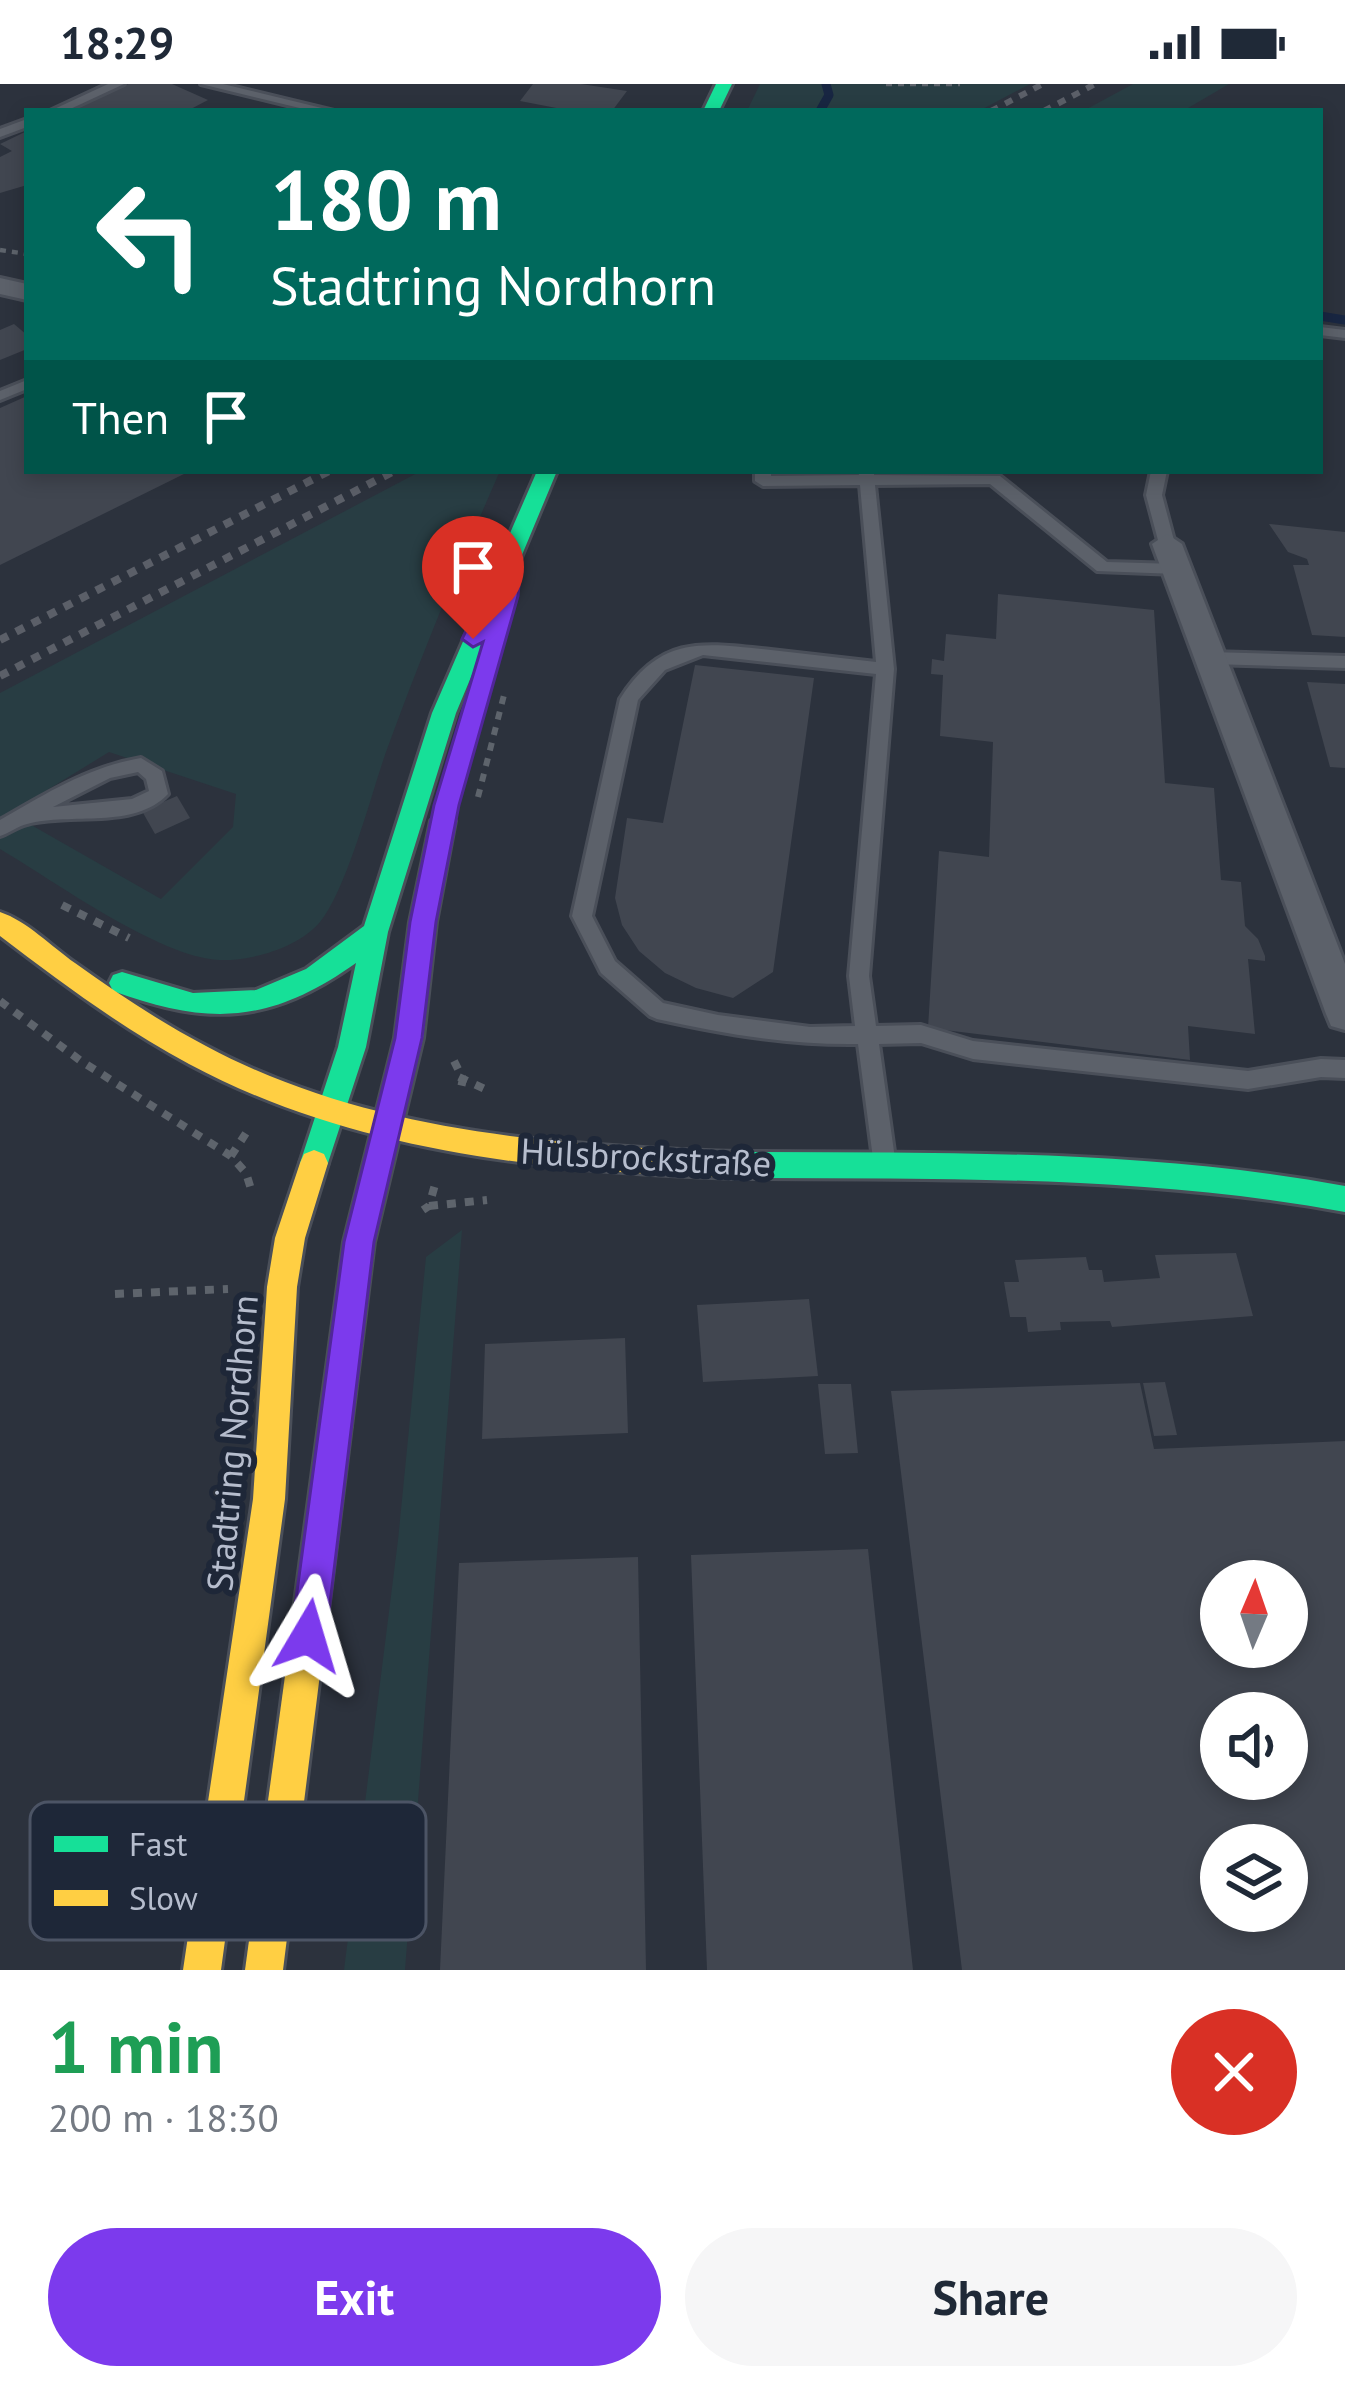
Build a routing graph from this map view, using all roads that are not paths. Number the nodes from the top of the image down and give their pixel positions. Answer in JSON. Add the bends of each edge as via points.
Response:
{"nodes":[{"id":1,"x":118,"y":84,"type":"edge"},
{"id":2,"x":207,"y":84,"type":"edge"},
{"id":3,"x":63,"y":108,"type":"edge"},
{"id":4,"x":315,"y":108,"type":"edge"},
{"id":5,"x":546,"y":474,"type":"edge"},
{"id":6,"x":763,"y":474,"type":"edge"},
{"id":7,"x":1158,"y":474,"type":"edge"},
{"id":8,"x":868,"y":476,"type":"edge"},
{"id":9,"x":1172,"y":556,"type":"junction"},
{"id":10,"x":510,"y":562,"type":"junction"},
{"id":11,"x":1210,"y":658,"type":"junction"},
{"id":12,"x":1345,"y":662,"type":"edge"},
{"id":13,"x":885,"y":669,"type":"junction"},
{"id":14,"x":474,"y":714,"type":"dead end"},
{"id":15,"x":447,"y":805,"type":"dead end"},
{"id":16,"x":21,"y":817,"type":"junction"},
{"id":17,"x":0,"y":829,"type":"edge"},
{"id":18,"x":0,"y":922,"type":"edge"},
{"id":19,"x":375,"y":932,"type":"junction"},
{"id":20,"x":38,"y":952,"type":"junction"},
{"id":21,"x":1345,"y":1014,"type":"edge"},
{"id":22,"x":867,"y":1032,"type":"junction"},
{"id":23,"x":1345,"y":1069,"type":"edge"},
{"id":24,"x":332,"y":1108,"type":"junction"},
{"id":25,"x":390,"y":1124,"type":"junction"},
{"id":26,"x":885,"y":1166,"type":"junction"},
{"id":27,"x":1345,"y":1198,"type":"edge"},
{"id":28,"x":226,"y":1802,"type":"edge"},
{"id":29,"x":286,"y":1802,"type":"edge"},
{"id":30,"x":206,"y":1940,"type":"edge"},
{"id":31,"x":268,"y":1940,"type":"edge"},
{"id":32,"x":202,"y":1970,"type":"edge"},
{"id":33,"x":264,"y":1970,"type":"edge"}],
"edges":[{"from":1,"to":3,"type":"lane"},
{"from":2,"to":4,"type":"lane"},
{"from":5,"to":10,"type":"main road","name":"Stadtring Nordhorn"},
{"from":6,"to":8,"type":"lane","via":[[763,481]]},
{"from":7,"to":9,"type":"lane","via":[[1154,495]]},
{"from":8,"to":9,"type":"lane","via":[[994,479],[1103,567]]},
{"from":8,"to":13,"type":"lane"},
{"from":9,"to":11,"type":"street"},
{"from":10,"to":14,"type":"main road","name":"Stadtring Nordhorn"},
{"from":10,"to":19,"type":"main road","name":"Stadtring Nordhorn","via":[[444,713]]},
{"from":11,"to":12,"type":"lane"},
{"from":11,"to":21,"type":"street"},
{"from":13,"to":22,"type":"lane","via":[[859,976]]},
{"from":13,"to":22,"type":"lane","via":[[703,649],[645,673],[629,699],[582,916],[608,967],[657,1010],[810,1036]]},
{"from":15,"to":25,"type":"main road"},
{"from":16,"to":16,"type":"lane","via":[[119,767],[141,765],[155,776],[159,794],[135,806]]},
{"from":16,"to":17,"type":"lane"},
{"from":18,"to":20,"type":"main road","name":"Hülsbrockstraße"},
{"from":19,"to":20,"type":"main road","via":[[347,958],[274,997],[210,1005],[177,1004]]},
{"from":19,"to":24,"type":"main road","name":"Stadtring Nordhorn"},
{"from":20,"to":24,"type":"main road","name":"Hülsbrockstraße","via":[[192,1050]]},
{"from":22,"to":23,"type":"lane","via":[[1248,1080]]},
{"from":22,"to":26,"type":"lane"},
{"from":24,"to":25,"type":"main road","name":"Hülsbrockstraße"},
{"from":24,"to":28,"type":"main road","name":"Stadtring Nordhorn","via":[[285,1270],[269,1499]]},
{"from":25,"to":26,"type":"main road","name":"Hülsbrockstraße","via":[[496,1148],[660,1165]]},
{"from":25,"to":29,"type":"main road","via":[[359,1242]]},
{"from":26,"to":27,"type":"main road","name":"Hülsbrockstraße","via":[[1159,1170]]},
{"from":30,"to":32,"type":"main road","name":"Stadtring Nordhorn"},
{"from":31,"to":33,"type":"main road"}]}
